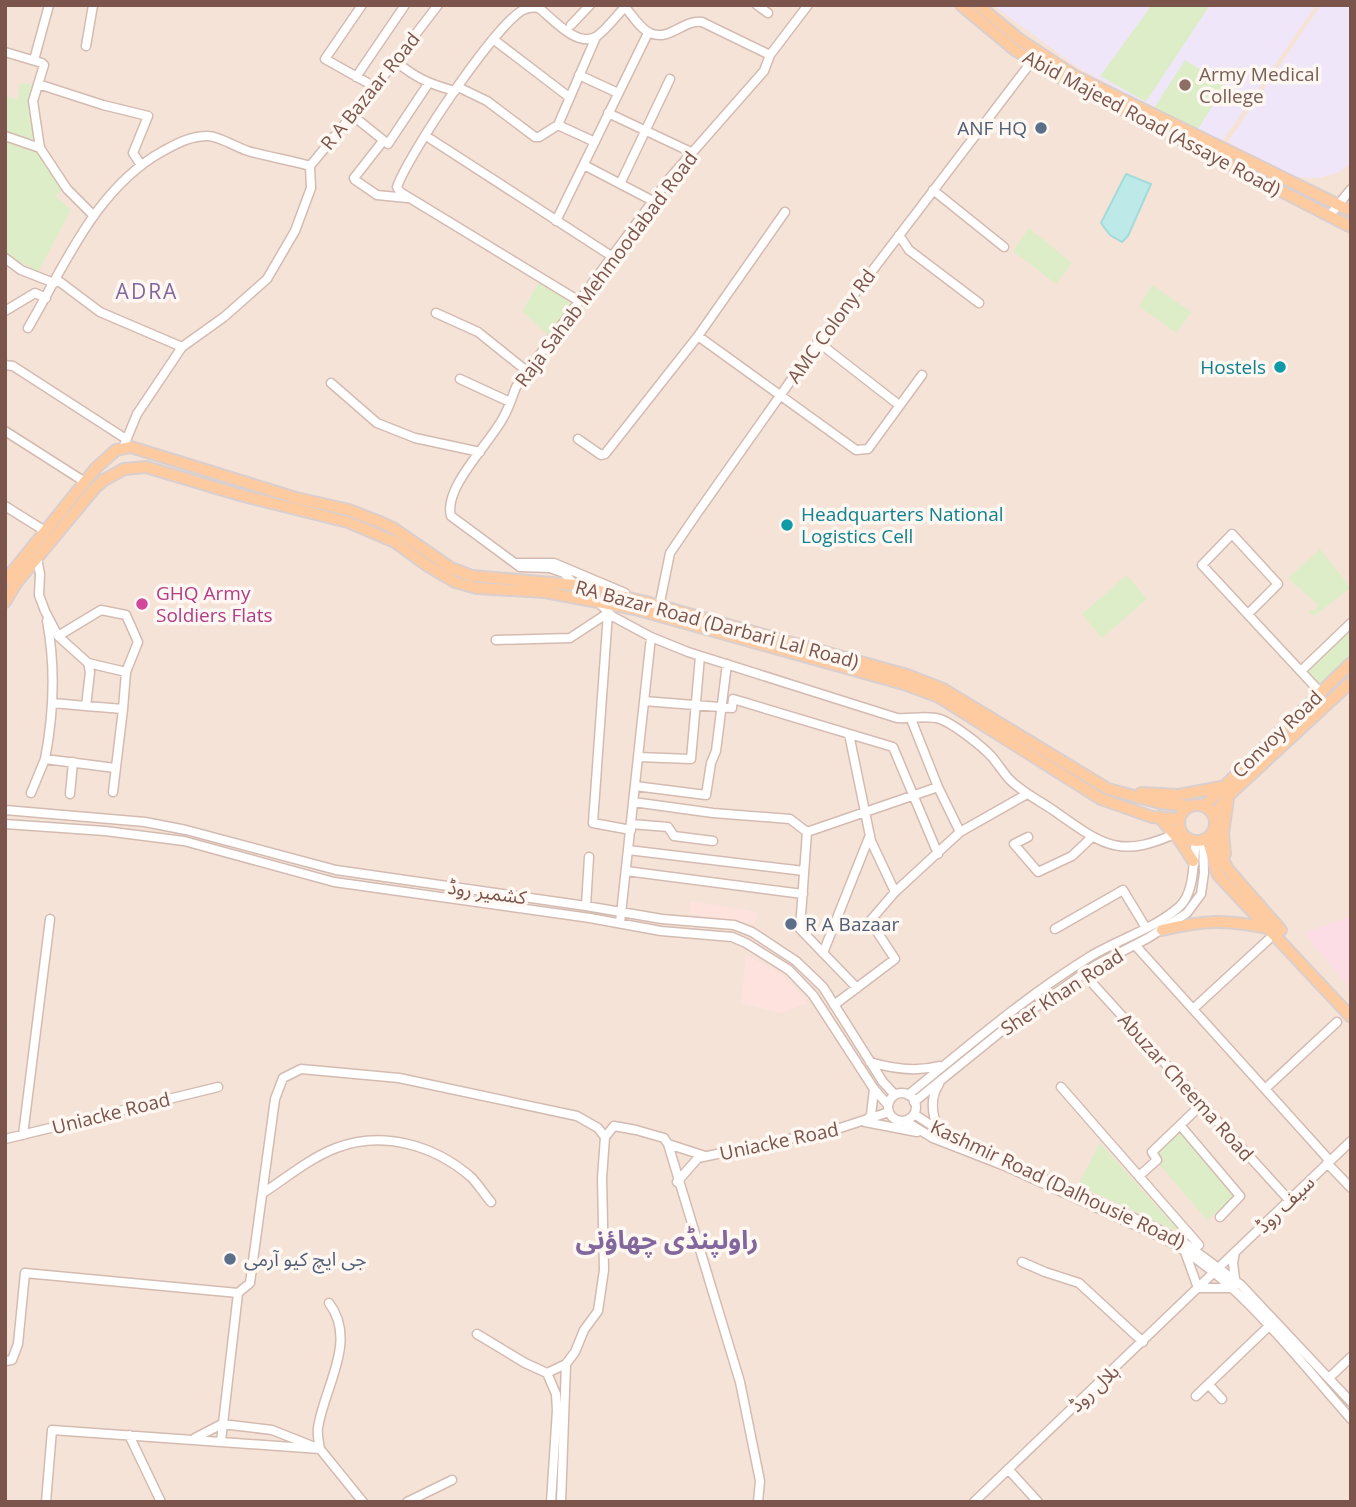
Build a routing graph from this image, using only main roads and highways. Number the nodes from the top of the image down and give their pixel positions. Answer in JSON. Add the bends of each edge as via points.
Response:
{"nodes":[{"id":1,"x":961,"y":5,"type":"edge"},
{"id":2,"x":978,"y":5,"type":"edge"},
{"id":3,"x":1351,"y":211,"type":"edge"},
{"id":4,"x":1351,"y":227,"type":"edge"},
{"id":5,"x":5,"y":582,"type":"edge"},
{"id":6,"x":5,"y":602,"type":"edge"},
{"id":7,"x":1351,"y":663,"type":"edge"},
{"id":8,"x":1351,"y":682,"type":"edge"},
{"id":9,"x":1225,"y":791,"type":"junction"},
{"id":10,"x":1121,"y":792,"type":"junction"},
{"id":11,"x":1189,"y":806,"type":"junction"},
{"id":12,"x":1204,"y":806,"type":"junction"},
{"id":13,"x":1213,"y":815,"type":"junction"},
{"id":14,"x":1158,"y":817,"type":"junction"},
{"id":15,"x":1179,"y":819,"type":"junction"},
{"id":16,"x":1177,"y":833,"type":"junction"},
{"id":17,"x":1204,"y":838,"type":"junction"},
{"id":18,"x":1193,"y":861,"type":"road end"},
{"id":19,"x":1227,"y":868,"type":"junction"},
{"id":20,"x":1161,"y":930,"type":"road end"},
{"id":21,"x":1269,"y":934,"type":"junction"},
{"id":22,"x":1351,"y":1007,"type":"edge"},
{"id":23,"x":1351,"y":1017,"type":"edge"}],
"edges":[{"from":1,"to":4,"type":"main road","name":"Abid Majeed Road (Assaye Road)","via":[[1032,61]]},
{"from":2,"to":3,"type":"main road","name":"Abid Majeed Road (Assaye Road)","via":[[1075,76]]},
{"from":5,"to":10,"type":"main road","name":"RA Bazar Road (Darbari Lal Road)","via":[[108,455],[125,443],[296,498],[349,510],[393,528],[451,568],[472,576],[575,585],[907,675],[943,689],[1108,789]]},
{"from":6,"to":14,"type":"main road","name":"RA Bazar Road (Darbari Lal Road)","via":[[104,480],[124,469],[146,467],[348,522],[395,542],[456,582],[648,612],[928,693],[1101,799]]},
{"from":7,"to":9,"type":"main road","name":"Convoy Road"},
{"from":8,"to":9,"type":"main road","name":"Convoy Road"},
{"from":9,"to":10,"type":"main road","via":[[1179,795]]},
{"from":9,"to":12,"type":"main road","name":"Convoy Road"},
{"from":9,"to":13,"type":"main road","name":"Convoy Road"},
{"from":9,"to":19,"type":"main road"},
{"from":10,"to":11,"type":"main road","name":"RA Bazar Road (Darbari Lal Road)"},
{"from":11,"to":12,"type":"main road"},
{"from":11,"to":15,"type":"main road"},
{"from":12,"to":13,"type":"main road"},
{"from":13,"to":17,"type":"main road","via":[[1215,824]]},
{"from":14,"to":15,"type":"main road","name":"RA Bazar Road (Darbari Lal Road)"},
{"from":14,"to":16,"type":"main road"},
{"from":15,"to":16,"type":"main road"},
{"from":16,"to":17,"type":"main road"},
{"from":16,"to":18,"type":"main road"},
{"from":17,"to":19,"type":"main road"},
{"from":17,"to":21,"type":"main road","via":[[1218,875]]},
{"from":19,"to":22,"type":"main road"},
{"from":20,"to":21,"type":"main road","via":[[1226,920]]},
{"from":21,"to":23,"type":"main road"}]}
